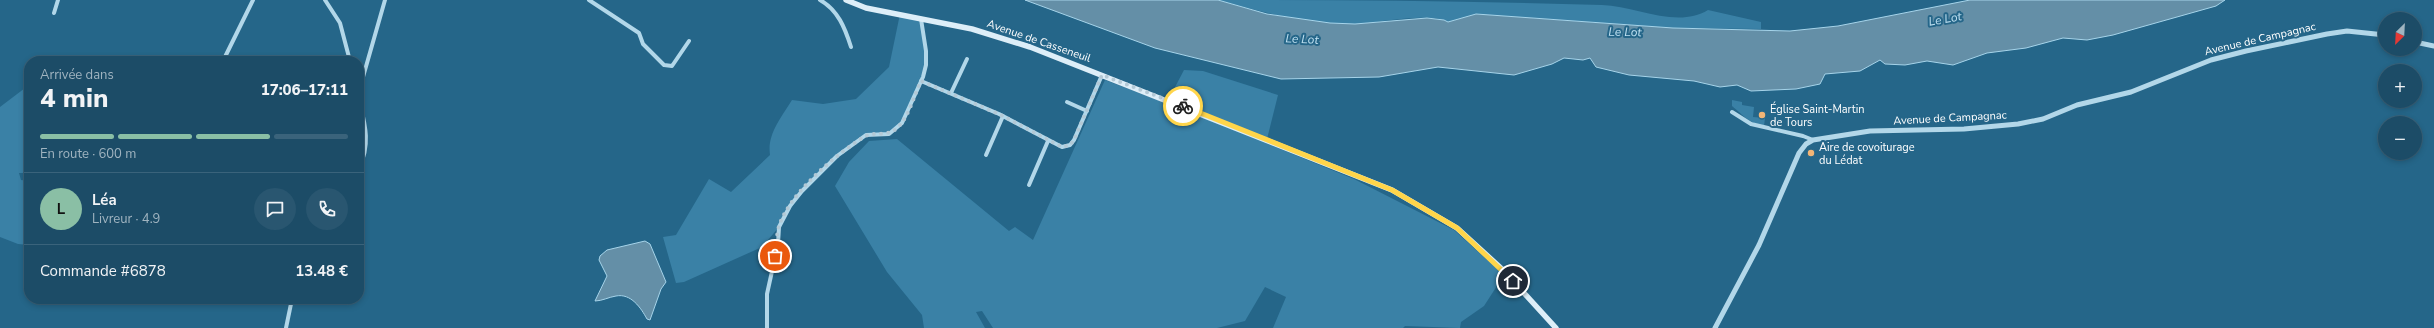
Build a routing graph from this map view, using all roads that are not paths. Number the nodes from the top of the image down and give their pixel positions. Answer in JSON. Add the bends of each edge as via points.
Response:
{"nodes":[{"id":1,"x":58,"y":0,"type":"edge"},
{"id":2,"x":253,"y":0,"type":"edge"},
{"id":3,"x":325,"y":0,"type":"edge"},
{"id":4,"x":385,"y":0,"type":"edge"},
{"id":5,"x":589,"y":0,"type":"edge"},
{"id":6,"x":820,"y":0,"type":"edge"},
{"id":7,"x":846,"y":0,"type":"edge"},
{"id":8,"x":54,"y":14,"type":"dead end"},
{"id":9,"x":921,"y":19,"type":"junction"},
{"id":10,"x":2378,"y":35,"type":"edge"},
{"id":11,"x":689,"y":40,"type":"dead end"},
{"id":12,"x":2422,"y":43,"type":"edge"},
{"id":13,"x":2434,"y":46,"type":"edge"},
{"id":14,"x":851,"y":47,"type":"dead end"},
{"id":15,"x":225,"y":56,"type":"edge"},
{"id":16,"x":349,"y":56,"type":"edge"},
{"id":17,"x":967,"y":59,"type":"dead end"},
{"id":18,"x":364,"y":74,"type":"edge"},
{"id":19,"x":1102,"y":75,"type":"junction"},
{"id":20,"x":921,"y":81,"type":"junction"},
{"id":21,"x":951,"y":94,"type":"junction"},
{"id":22,"x":1067,"y":102,"type":"dead end"},
{"id":23,"x":1087,"y":111,"type":"junction"},
{"id":24,"x":1732,"y":112,"type":"dead end"},
{"id":25,"x":1003,"y":116,"type":"junction"},
{"id":26,"x":364,"y":122,"type":"edge"},
{"id":27,"x":1812,"y":140,"type":"junction"},
{"id":28,"x":1048,"y":141,"type":"junction"},
{"id":29,"x":364,"y":154,"type":"edge"},
{"id":30,"x":986,"y":154,"type":"dead end"},
{"id":31,"x":1029,"y":185,"type":"dead end"},
{"id":32,"x":291,"y":304,"type":"edge"},
{"id":33,"x":286,"y":328,"type":"edge"},
{"id":34,"x":767,"y":328,"type":"edge"},
{"id":35,"x":1556,"y":328,"type":"edge"},
{"id":36,"x":1715,"y":328,"type":"edge"}],
"edges":[{"from":1,"to":8,"type":"street"},
{"from":2,"to":15,"type":"street"},
{"from":3,"to":16,"type":"street","via":[[340,23]]},
{"from":4,"to":18,"type":"street"},
{"from":5,"to":11,"type":"street","via":[[639,33],[643,44],[664,65],[672,66]]},
{"from":6,"to":14,"type":"street","via":[[835,10]]},
{"from":7,"to":9,"type":"main road","name":"Avenue de Casseneuil","via":[[866,8]]},
{"from":9,"to":19,"type":"main road","name":"Avenue de Casseneuil","via":[[972,29],[1028,46]]},
{"from":9,"to":20,"type":"street","via":[[926,51]]},
{"from":10,"to":27,"type":"street","name":"Avenue de Campagnac","via":[[2341,32],[2211,60],[2131,92],[2077,105],[2018,124],[1964,129],[1870,131]]},
{"from":12,"to":13,"type":"street"},
{"from":17,"to":21,"type":"street"},
{"from":19,"to":23,"type":"street"},
{"from":19,"to":35,"type":"main road","name":"Avenue de Casseneuil","via":[[1392,190],[1457,228],[1503,270]]},
{"from":20,"to":21,"type":"street"},
{"from":20,"to":34,"type":"street","via":[[902,123],[896,129],[889,134],[866,135],[837,156],[790,206],[779,227],[778,244],[767,294]]},
{"from":21,"to":25,"type":"street"},
{"from":22,"to":23,"type":"street"},
{"from":23,"to":28,"type":"street","via":[[1070,145],[1062,147]]},
{"from":24,"to":27,"type":"street","via":[[1752,124]]},
{"from":25,"to":28,"type":"street"},
{"from":25,"to":30,"type":"street"},
{"from":26,"to":29,"type":"street","via":[[367,135]]},
{"from":27,"to":36,"type":"street","via":[[1799,153],[1758,245]]},
{"from":28,"to":31,"type":"street"},
{"from":32,"to":33,"type":"street"}]}
